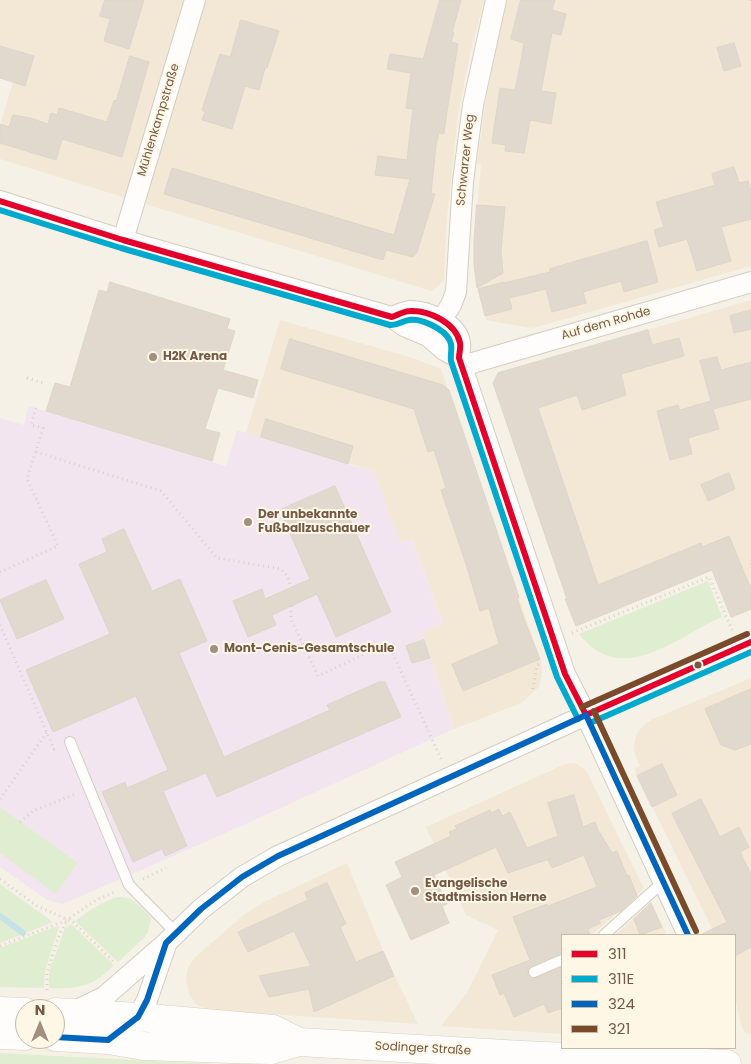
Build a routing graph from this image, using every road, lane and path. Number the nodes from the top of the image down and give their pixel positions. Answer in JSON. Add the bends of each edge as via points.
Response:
{"nodes":[{"id":1,"x":195,"y":0,"type":"edge"},
{"id":2,"x":496,"y":0,"type":"edge"},
{"id":3,"x":0,"y":202,"type":"edge"},
{"id":4,"x":123,"y":240,"type":"junction"},
{"id":5,"x":751,"y":282,"type":"edge"},
{"id":6,"x":392,"y":317,"type":"junction"},
{"id":7,"x":441,"y":320,"type":"junction"},
{"id":8,"x":460,"y":362,"type":"junction"},
{"id":9,"x":27,"y":378,"type":"dead end"},
{"id":10,"x":44,"y":383,"type":"dead end"},
{"id":11,"x":36,"y":408,"type":"dead end"},
{"id":12,"x":36,"y":452,"type":"junction"},
{"id":13,"x":0,"y":572,"type":"edge"},
{"id":14,"x":291,"y":588,"type":"dead end"},
{"id":15,"x":291,"y":606,"type":"dead end"},
{"id":16,"x":0,"y":625,"type":"edge"},
{"id":17,"x":554,"y":641,"type":"junction"},
{"id":18,"x":745,"y":644,"type":"edge"},
{"id":19,"x":586,"y":715,"type":"junction"},
{"id":20,"x":47,"y":732,"type":"junction"},
{"id":21,"x":66,"y":744,"type":"joint"},
{"id":22,"x":450,"y":777,"type":"junction"},
{"id":23,"x":89,"y":788,"type":"junction"},
{"id":24,"x":0,"y":799,"type":"edge"},
{"id":25,"x":20,"y":822,"type":"dead end"},
{"id":26,"x":0,"y":879,"type":"edge"},
{"id":27,"x":663,"y":882,"type":"junction"},
{"id":28,"x":67,"y":920,"type":"junction"},
{"id":29,"x":605,"y":934,"type":"edge"},
{"id":30,"x":688,"y":934,"type":"edge"},
{"id":31,"x":171,"y":938,"type":"junction"},
{"id":32,"x":0,"y":946,"type":"edge"},
{"id":33,"x":561,"y":960,"type":"edge"},
{"id":34,"x":119,"y":967,"type":"dead end"},
{"id":35,"x":534,"y":972,"type":"dead end"},
{"id":36,"x":55,"y":999,"type":"edge"},
{"id":37,"x":65,"y":1004,"type":"edge"},
{"id":38,"x":65,"y":1007,"type":"edge"},
{"id":39,"x":0,"y":1011,"type":"edge"},
{"id":40,"x":15,"y":1012,"type":"edge"},
{"id":41,"x":138,"y":1017,"type":"junction"},
{"id":42,"x":0,"y":1035,"type":"edge"},
{"id":43,"x":15,"y":1036,"type":"edge"},
{"id":44,"x":65,"y":1038,"type":"edge"},
{"id":45,"x":108,"y":1040,"type":"junction"},
{"id":46,"x":299,"y":1042,"type":"junction"},
{"id":47,"x":720,"y":1049,"type":"edge"},
{"id":48,"x":725,"y":1064,"type":"edge"}],
"edges":[{"from":1,"to":4,"type":"street","name":"Mühlenkampstraße"},
{"from":2,"to":7,"type":"street","name":"Schwarzer Weg","via":[[470,124],[456,292]]},
{"from":3,"to":4,"type":"street"},
{"from":4,"to":6,"type":"street"},
{"from":5,"to":8,"type":"street","name":"Auf dem Rohde"},
{"from":6,"to":7,"type":"street","via":[[409,311]]},
{"from":6,"to":8,"type":"street","via":[[428,336]]},
{"from":7,"to":8,"type":"street","via":[[457,334]]},
{"from":8,"to":17,"type":"street"},
{"from":9,"to":10,"type":"path"},
{"from":11,"to":12,"type":"path","via":[[31,425],[43,428]]},
{"from":12,"to":13,"type":"path","via":[[27,479],[58,546]]},
{"from":12,"to":14,"type":"path","via":[[161,491],[217,558],[281,568]]},
{"from":15,"to":22,"type":"path","via":[[291,619],[318,676],[388,644]]},
{"from":16,"to":20,"type":"path"},
{"from":17,"to":18,"type":"path","via":[[709,577]]},
{"from":17,"to":19,"type":"street","via":[[565,674]]},
{"from":18,"to":19,"type":"street"},
{"from":19,"to":22,"type":"street"},
{"from":19,"to":27,"type":"street"},
{"from":20,"to":21,"type":"path","via":[[54,749]]},
{"from":20,"to":24,"type":"path"},
{"from":21,"to":23,"type":"lane"},
{"from":22,"to":31,"type":"street","via":[[278,856],[201,909]]},
{"from":23,"to":25,"type":"path","via":[[32,811]]},
{"from":23,"to":31,"type":"lane","via":[[129,885]]},
{"from":26,"to":28,"type":"path","via":[[37,906]]},
{"from":27,"to":29,"type":"lane"},
{"from":27,"to":30,"type":"street"},
{"from":28,"to":32,"type":"path"},
{"from":28,"to":34,"type":"path","via":[[73,922]]},
{"from":28,"to":36,"type":"path","via":[[46,973]]},
{"from":31,"to":37,"type":"street","via":[[104,996]]},
{"from":31,"to":41,"type":"street"},
{"from":33,"to":35,"type":"lane"},
{"from":38,"to":41,"type":"main road","name":"Sodinger Straße"},
{"from":39,"to":40,"type":"main road"},
{"from":41,"to":45,"type":"street"},
{"from":41,"to":46,"type":"main road","name":"Sodinger Straße","via":[[273,1029]]},
{"from":42,"to":43,"type":"main road"},
{"from":44,"to":45,"type":"main road","name":"Sodinger Straße"},
{"from":45,"to":46,"type":"main road","name":"Sodinger Straße","via":[[144,1046],[271,1050]]},
{"from":46,"to":48,"type":"main road","name":"Sodinger Straße"},
{"from":47,"to":48,"type":"street"}]}
